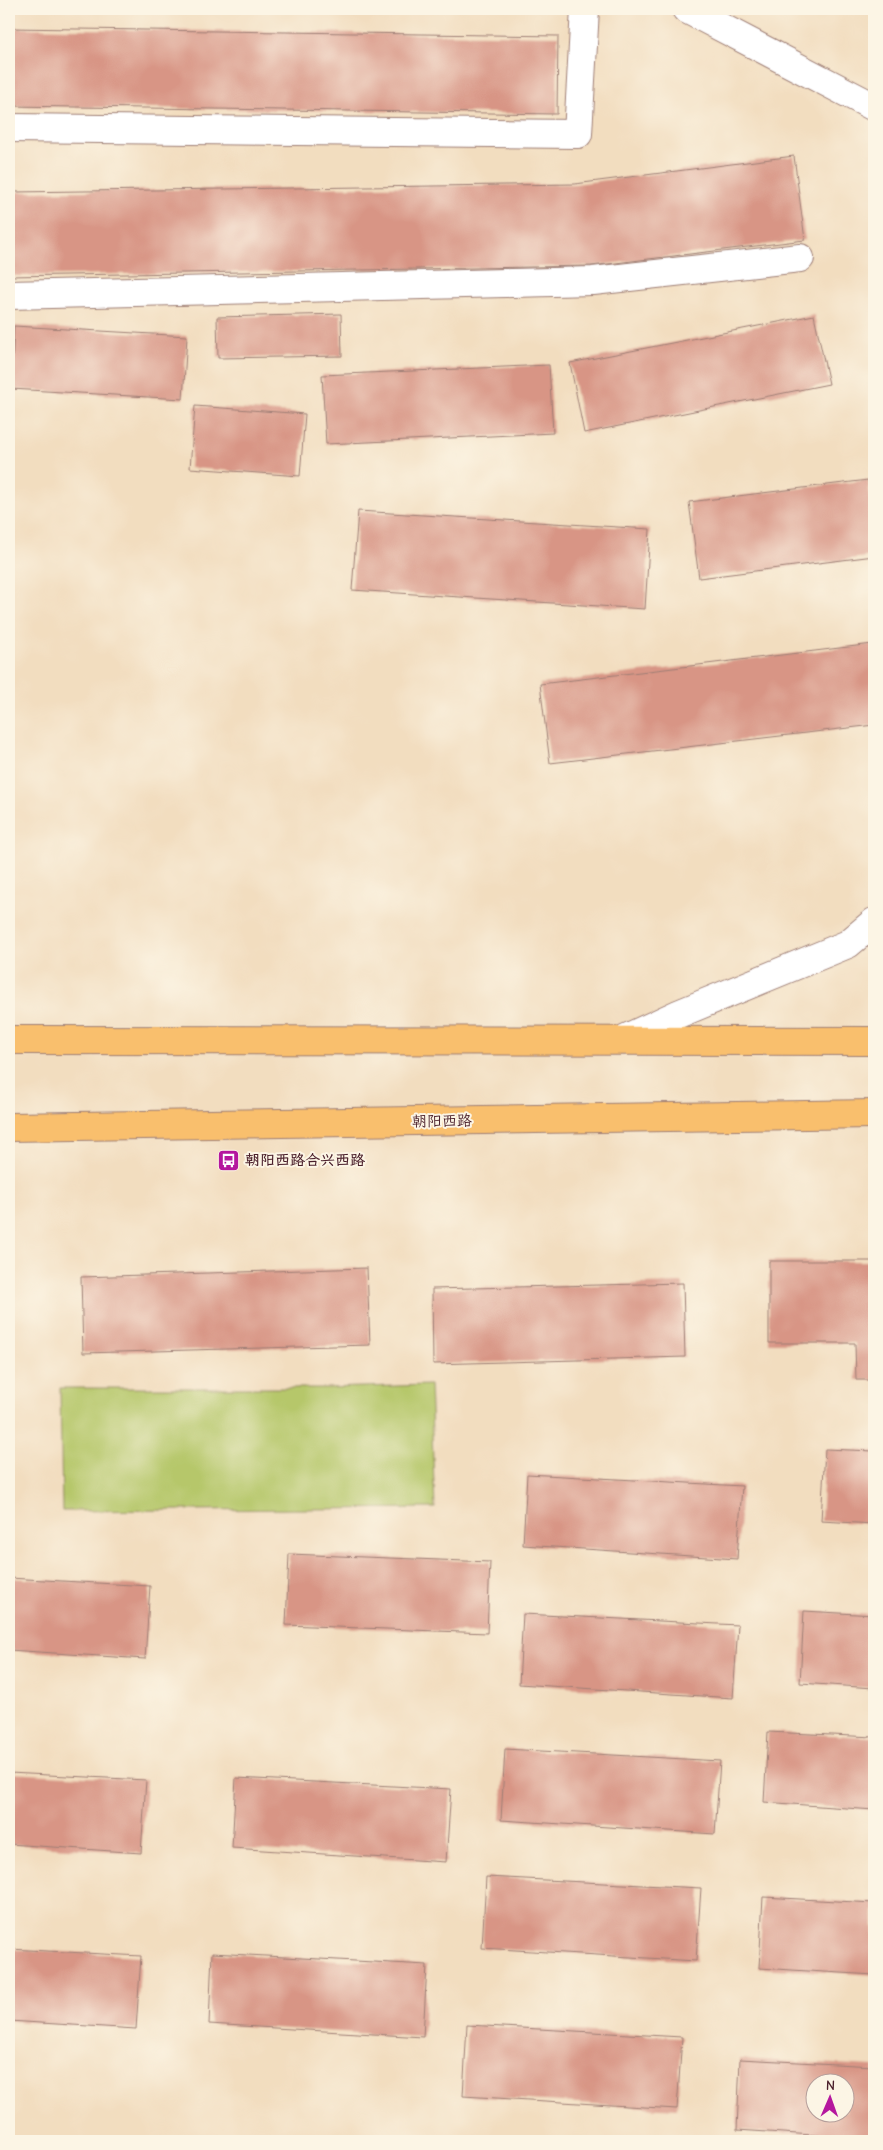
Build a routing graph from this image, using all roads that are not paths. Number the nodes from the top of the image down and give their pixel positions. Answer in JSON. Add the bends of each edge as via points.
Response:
{"nodes":[{"id":1,"x":585,"y":9,"type":"edge"},
{"id":2,"x":686,"y":9,"type":"edge"},
{"id":3,"x":874,"y":107,"type":"edge"},
{"id":4,"x":9,"y":128,"type":"edge"},
{"id":5,"x":800,"y":258,"type":"dead end"},
{"id":6,"x":9,"y":295,"type":"edge"},
{"id":7,"x":874,"y":922,"type":"edge"},
{"id":8,"x":9,"y":1040,"type":"edge"},
{"id":9,"x":622,"y":1040,"type":"junction"},
{"id":10,"x":874,"y":1040,"type":"edge"},
{"id":11,"x":874,"y":1114,"type":"edge"},
{"id":12,"x":9,"y":1127,"type":"edge"}],
"edges":[{"from":1,"to":4,"type":"street","via":[[578,134]]},
{"from":2,"to":3,"type":"street"},
{"from":5,"to":6,"type":"street","via":[[593,281]]},
{"from":7,"to":9,"type":"street","via":[[848,944]]},
{"from":8,"to":9,"type":"main road"},
{"from":9,"to":10,"type":"main road"},
{"from":11,"to":12,"type":"main road","name":"朝阳西路"}]}
